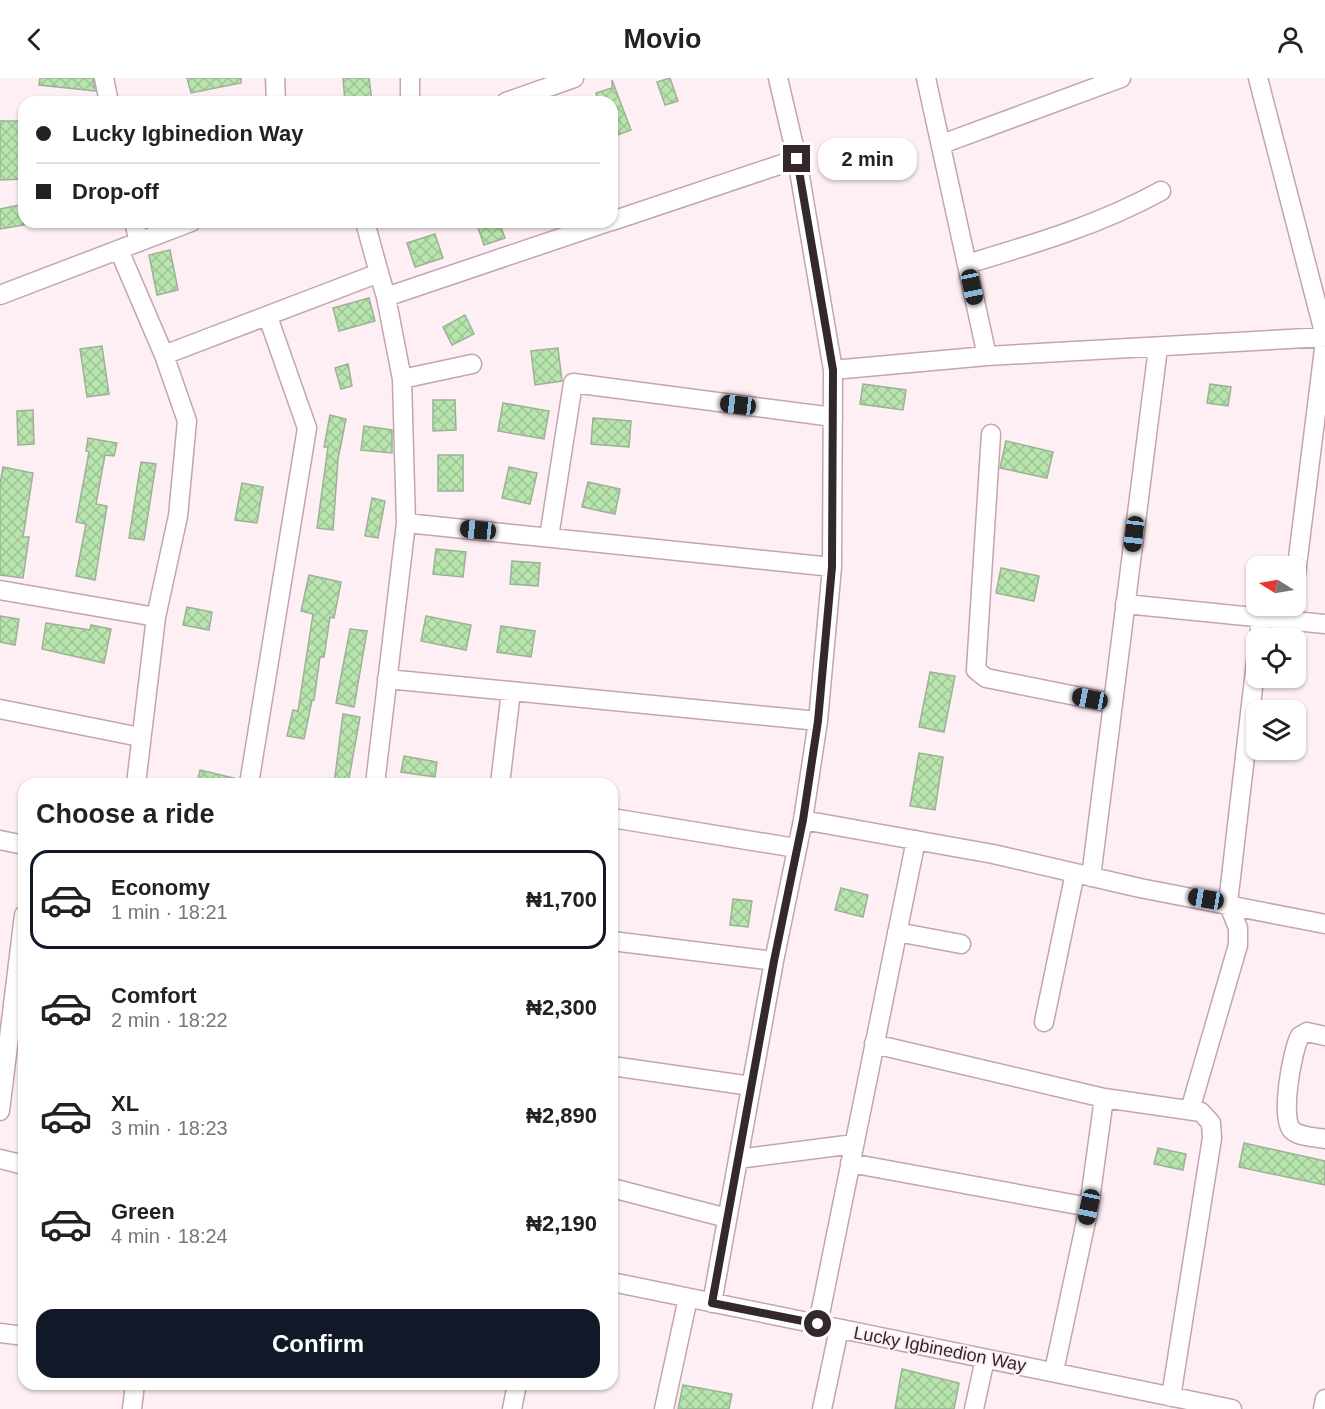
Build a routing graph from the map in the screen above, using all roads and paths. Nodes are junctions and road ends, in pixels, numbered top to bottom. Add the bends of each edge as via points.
1 (104, 78) edge
2 (275, 78) edge
3 (410, 78) edge
4 (574, 78) edge
5 (778, 78) edge
6 (926, 78) edge
7 (1121, 78) edge
8 (1258, 78) edge
9 (108, 96) edge
10 (276, 96) edge
11 (410, 96) edge
12 (523, 96) edge
13 (942, 144) junction
14 (797, 159) junction
15 (1161, 191) dead end
16 (618, 218) edge
17 (136, 228) edge
18 (175, 228) edge
19 (367, 228) edge
20 (589, 228) edge
21 (139, 242) junction
22 (119, 250) junction
23 (967, 264) junction
24 (379, 273) junction
25 (0, 295) edge
26 (386, 297) junction
27 (268, 317) junction
28 (1325, 338) edge
29 (1158, 348) junction
30 (164, 355) junction
31 (987, 356) junction
32 (472, 364) dead end
33 (833, 370) junction
34 (402, 379) junction
35 (833, 417) junction
36 (990, 434) dead end
37 (406, 523) junction
38 (549, 537) junction
39 (1298, 556) edge
40 (832, 567) junction
41 (0, 590) edge
42 (1125, 604) junction
43 (1273, 616) edge
44 (1300, 616) edge
45 (156, 617) junction
46 (1261, 618) junction
47 (1325, 624) edge
48 (1260, 628) edge
49 (387, 679) junction
50 (1253, 688) edge
51 (511, 691) junction
52 (1111, 703) junction
53 (0, 709) edge
54 (818, 721) junction
55 (140, 737) junction
56 (137, 778) edge
57 (250, 778) edge
58 (376, 778) edge
59 (501, 778) edge
60 (618, 819) edge
61 (803, 820) junction
62 (0, 840) edge
63 (916, 840) junction
64 (18, 844) edge
65 (796, 848) junction
66 (1083, 875) junction
67 (1227, 903) junction
68 (1325, 924) edge
69 (897, 932) junction
70 (618, 941) edge
71 (961, 944) dead end
72 (774, 961) junction
73 (18, 988) edge
74 (1044, 1022) dead end
75 (1325, 1036) edge
76 (874, 1044) junction
77 (618, 1067) edge
78 (751, 1086) junction
79 (1104, 1098) junction
80 (1190, 1110) junction
81 (0, 1111) edge
82 (1325, 1139) edge
83 (854, 1144) junction
84 (0, 1159) edge
85 (738, 1159) junction
86 (850, 1163) junction
87 (18, 1164) edge
88 (618, 1190) edge
89 (1089, 1207) junction
90 (728, 1218) junction
91 (618, 1283) edge
92 (688, 1298) junction
93 (712, 1303) junction
94 (818, 1324) junction
95 (839, 1329) junction
96 (0, 1333) edge
97 (18, 1335) edge
98 (986, 1359) junction
99 (1054, 1371) junction
100 (134, 1390) edge
101 (516, 1390) edge
102 (1325, 1399) edge
103 (1162, 1400) edge
104 (132, 1409) edge
105 (512, 1409) edge
106 (664, 1409) edge
107 (822, 1409) edge
108 (974, 1409) edge
109 (1232, 1409) edge
110 (1323, 1409) edge

1 - 9 street
2 - 10 street
3 - 11 street
4 - 12 street
5 - 14 street
6 - 13 street
7 - 13 street
8 - 28 street
13 - 23 street
14 - 16 street
14 - 33 street
15 - 23 street via 1092,224
17 - 21 street
18 - 21 street
19 - 24 street
20 - 26 street
21 - 22 street
22 - 25 street
22 - 30 street
23 - 31 street
24 - 26 street
24 - 27 street
26 - 34 street
27 - 30 street
27 - 57 street via 307,428
28 - 29 street
28 - 39 street
29 - 31 street
29 - 42 street
30 - 45 street via 187,421 178,516
31 - 33 street
32 - 34 street
33 - 35 street
34 - 37 street
35 - 38 street via 573,384
35 - 40 street
36 - 52 street via 976,670 986,678
37 - 38 street
37 - 49 street
38 - 40 street
40 - 54 street
41 - 45 street
42 - 46 street
42 - 52 street
43 - 46 street
44 - 47 street
45 - 55 street
46 - 48 street
49 - 51 street
49 - 58 street
50 - 67 street
51 - 54 street
51 - 59 street
52 - 66 street
53 - 55 street
54 - 61 street
55 - 56 street
60 - 65 street
61 - 63 street
61 - 65 street
62 - 64 street
63 - 66 street
63 - 69 street
65 - 72 street
66 - 67 street
66 - 74 street
67 - 68 street
67 - 80 street via 1238,927 1238,945
69 - 71 street
69 - 76 street
70 - 72 street
72 - 78 street
73 - 81 street
75 - 82 street via 1307,1032 1299,1036 1286,1104 1287,1124 1293,1131
76 - 79 street
76 - 83 street
77 - 78 street
78 - 85 street
79 - 80 street
79 - 89 street
80 - 103 street via 1201,1112 1211,1123 1212,1138
83 - 85 street
83 - 86 street
84 - 87 street
85 - 90 street
86 - 89 street
86 - 94 street
88 - 90 street
89 - 99 street
90 - 93 street
91 - 92 street, Lucky Igbinedion Way
92 - 93 street, Lucky Igbinedion Way
92 - 106 street
93 - 94 street, Lucky Igbinedion Way
94 - 95 street, Lucky Igbinedion Way
95 - 98 street, Lucky Igbinedion Way
95 - 107 street
96 - 97 street
98 - 99 street, Lucky Igbinedion Way
98 - 108 street
99 - 103 street, Lucky Igbinedion Way
100 - 104 street
101 - 105 street
102 - 110 street
103 - 109 street, Lucky Igbinedion Way

